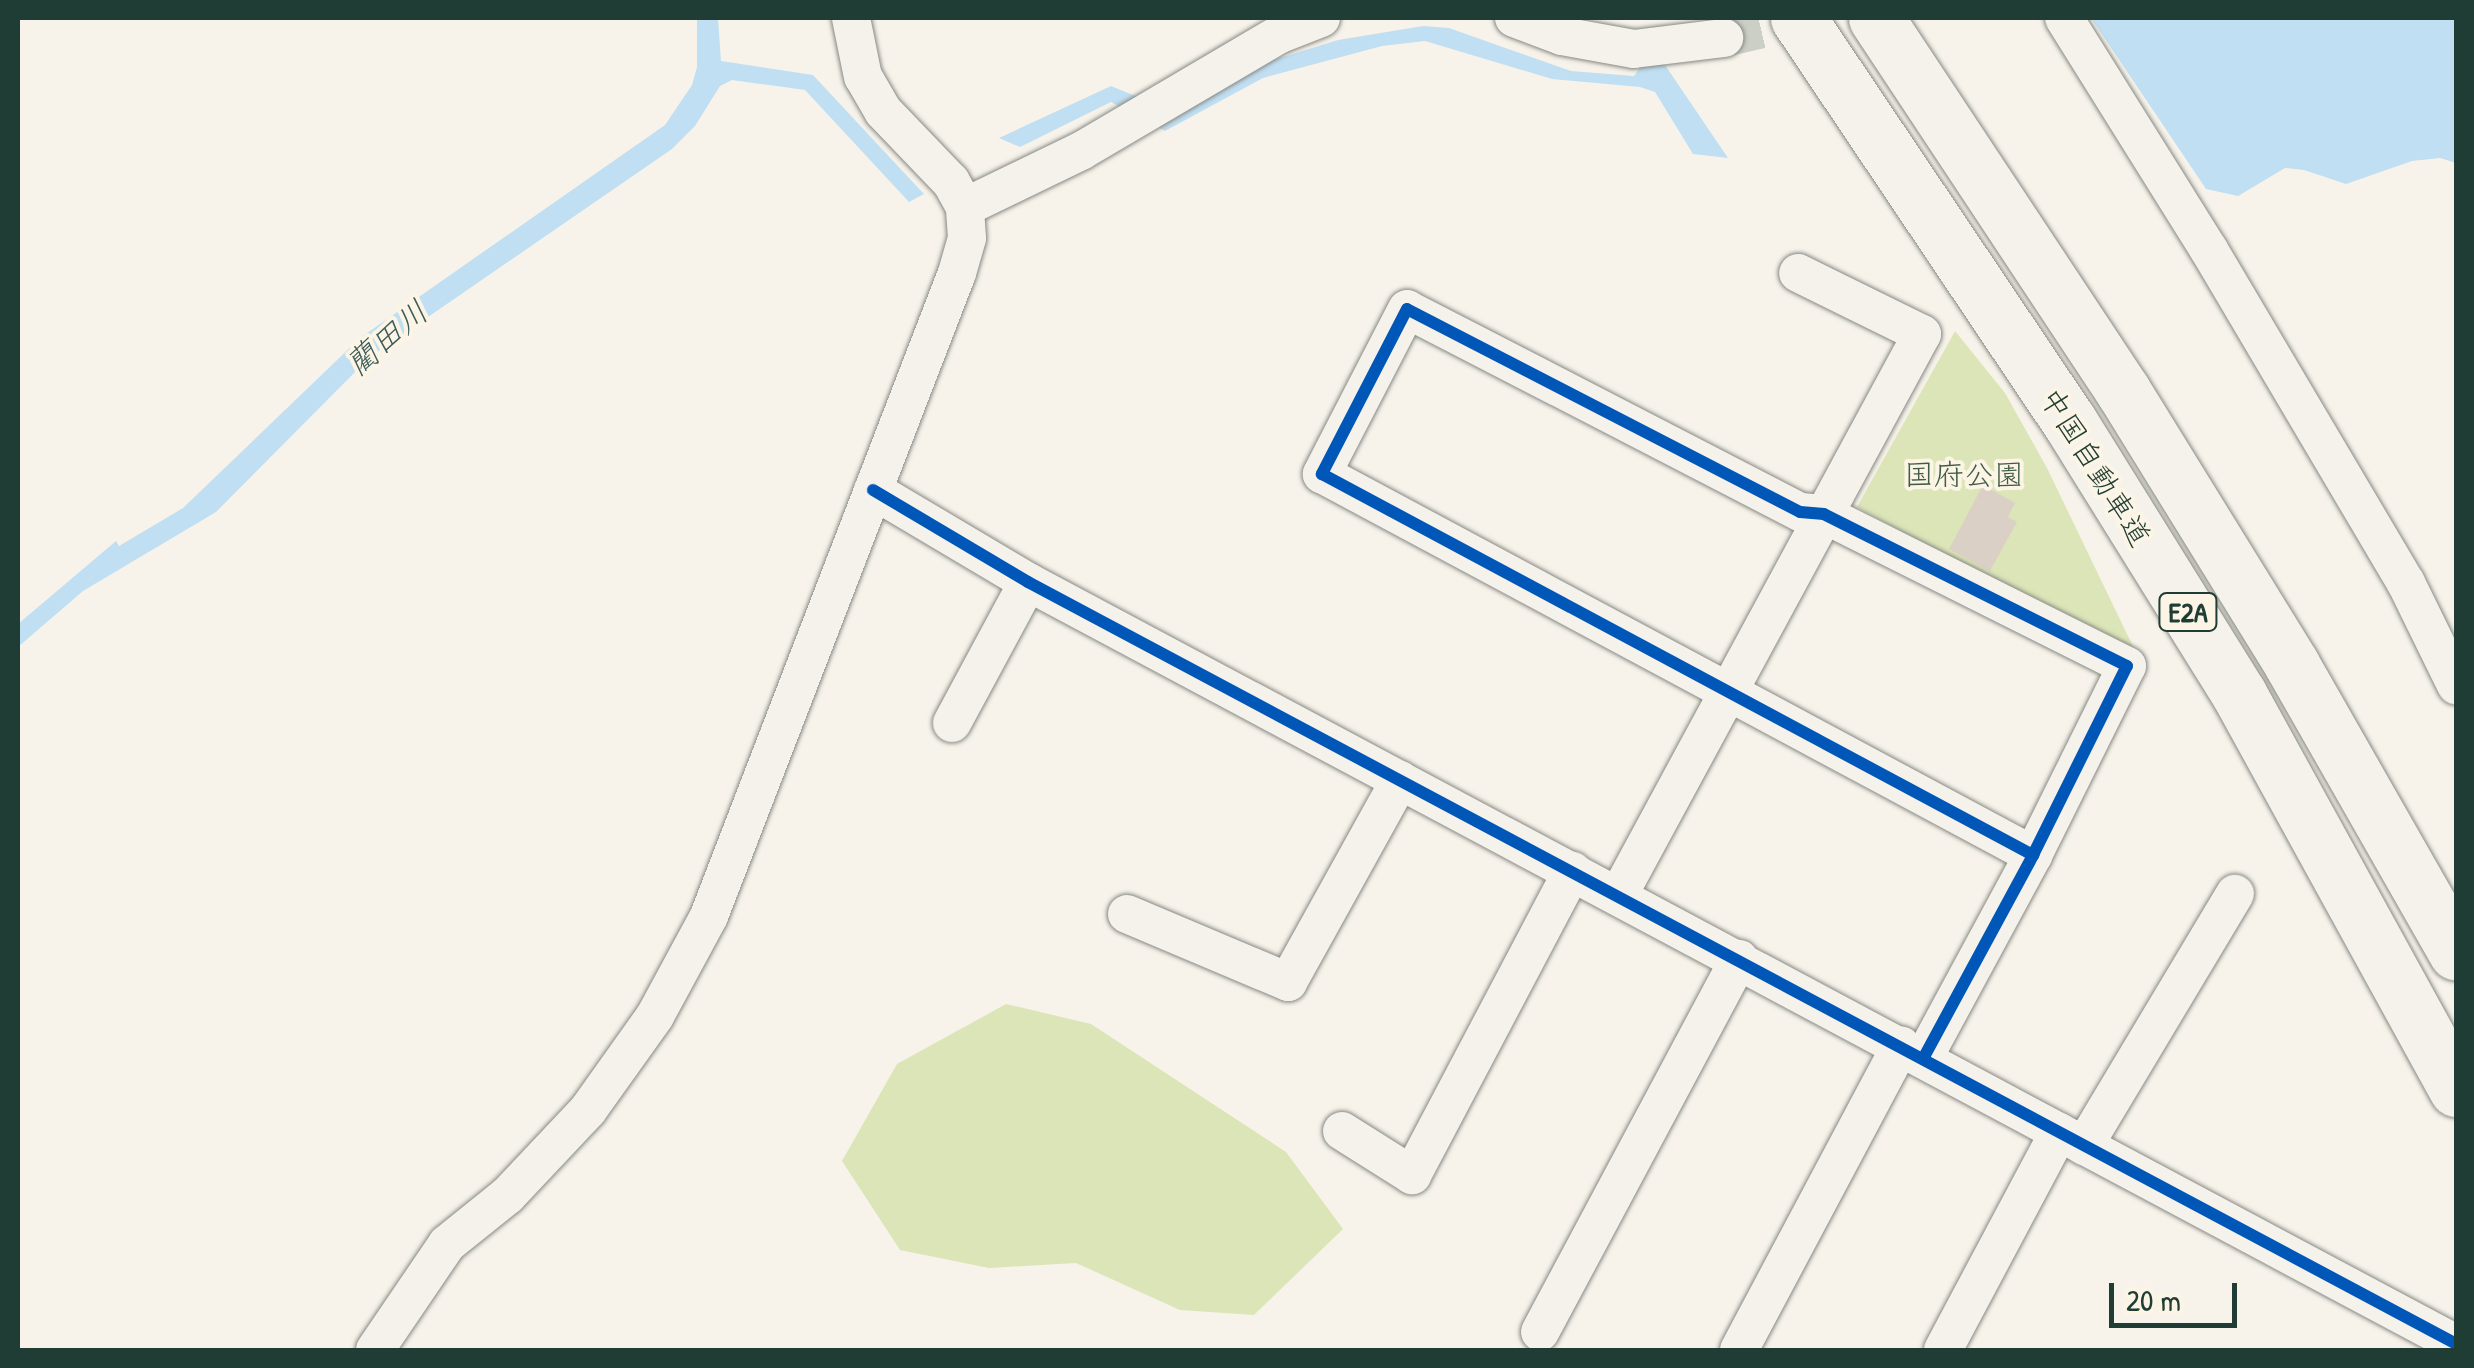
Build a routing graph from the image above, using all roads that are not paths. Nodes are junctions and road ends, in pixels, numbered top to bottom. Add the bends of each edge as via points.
1 (851, 18) edge
2 (1321, 18) edge
3 (1514, 18) edge
4 (1798, 18) edge
5 (1876, 18) edge
6 (2064, 18) edge
7 (1724, 38) tunnel mouth
8 (966, 207) junction
9 (1798, 273) dead end
10 (873, 490) junction
11 (1824, 514) junction
12 (1028, 582) junction
13 (2456, 685) edge
14 (1728, 691) junction
15 (952, 723) dead end
16 (1400, 780) junction
17 (2033, 854) junction
18 (1572, 871) junction
19 (2234, 894) dead end
20 (1618, 896) junction
21 (1127, 914) dead end
22 (2456, 953) edge
23 (1739, 959) junction
24 (1912, 1051) junction
25 (2456, 1089) edge
26 (1342, 1132) dead end
27 (2072, 1139) junction
28 (1540, 1332) dead end
29 (2456, 1344) edge
30 (375, 1350) edge
31 (1739, 1350) edge
32 (1943, 1350) edge

1 - 8 street via 862,77
2 - 8 street via 1280,34 1081,151
3 - 7 street via 1562,36 1634,49
4 - 25 highway, 中国自動車道 / E2A via 2069,421 2239,694
5 - 22 highway, 中国自動車道 / E2A via 2123,391 2292,665
6 - 13 street via 2396,566
8 - 10 street via 958,273
9 - 11 street via 1922,334
10 - 12 street
10 - 30 street via 709,916 655,1016 588,1110 508,1194 447,1244
11 - 14 street
11 - 14 street via 1800,512 1407,309 1322,474
11 - 17 street via 2127,666
12 - 15 street
12 - 16 street
14 - 17 street
14 - 20 street
16 - 18 street
16 - 21 street via 1288,982
17 - 24 street
18 - 20 street
18 - 26 street via 1412,1175
19 - 27 street
20 - 23 street
23 - 24 street
23 - 28 street
24 - 27 street
24 - 31 street
27 - 29 street
27 - 32 street

